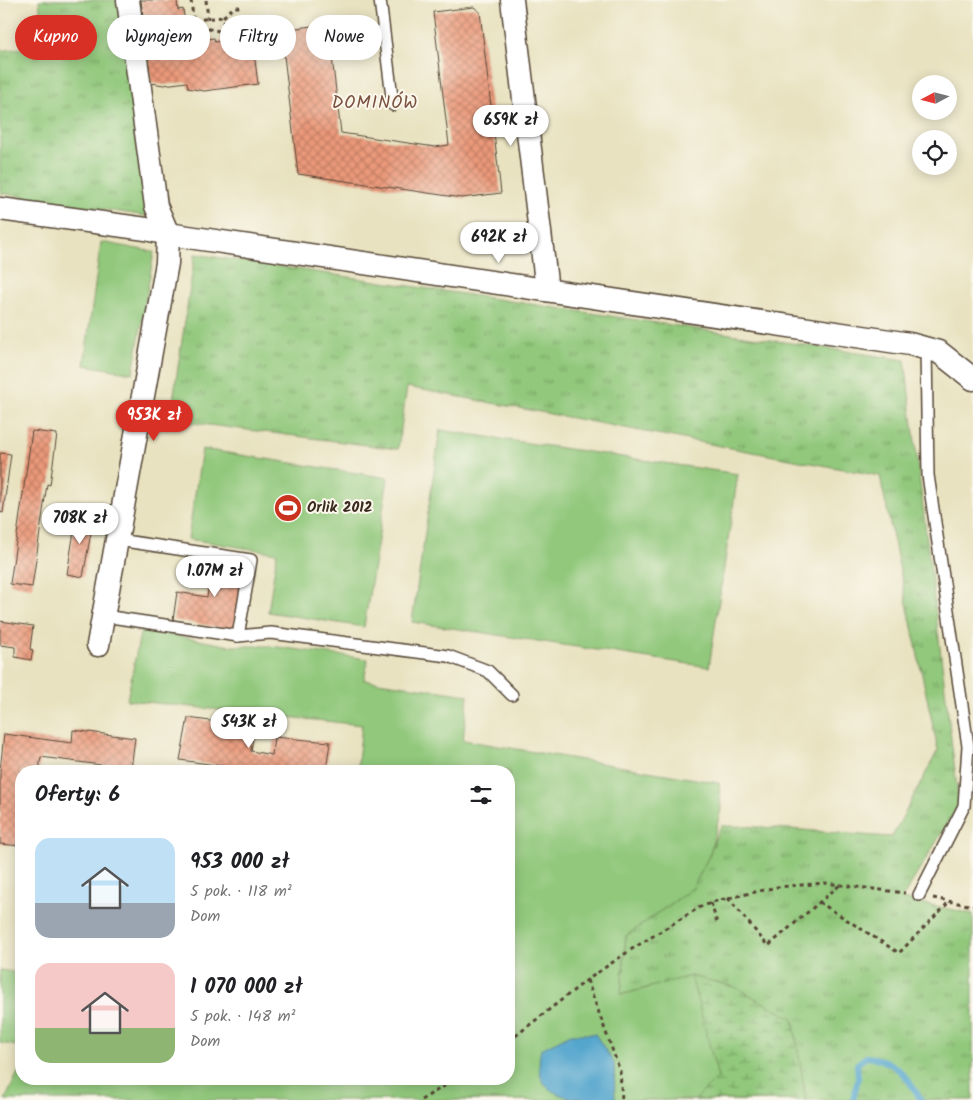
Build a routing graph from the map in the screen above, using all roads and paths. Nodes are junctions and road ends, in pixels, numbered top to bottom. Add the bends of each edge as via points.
1 (128, 0) edge
2 (191, 0) edge
3 (206, 0) edge
4 (380, 0) edge
5 (512, 0) edge
6 (240, 7) dead end
7 (193, 15) edge
8 (208, 15) edge
9 (225, 15) edge
10 (393, 105) dead end
11 (0, 209) edge
12 (168, 234) junction
13 (547, 290) junction
14 (926, 348) junction
15 (973, 379) edge
16 (118, 540) junction
17 (104, 616) junction
18 (238, 636) junction
19 (98, 645) dead end
20 (512, 695) dead end
21 (841, 884) junction
22 (919, 895) junction
23 (728, 898) junction
24 (819, 902) junction
25 (949, 902) junction
26 (711, 903) junction
27 (973, 906) edge
28 (716, 923) dead end
29 (587, 980) junction
30 (515, 1036) edge
31 (446, 1085) edge
32 (421, 1100) edge
33 (622, 1100) edge

1 - 12 street via 156,206
2 - 7 path
3 - 8 path
4 - 10 lane
5 - 13 street
6 - 9 path
11 - 12 street via 146,228
12 - 13 street
12 - 16 street via 167,263
13 - 14 street
14 - 15 street via 939,352
14 - 22 lane via 928,475 968,746 964,806
16 - 17 street
16 - 18 lane via 251,560
17 - 18 lane
17 - 19 street
18 - 20 lane via 271,633 448,656 488,671
21 - 22 path
21 - 23 path via 777,887
21 - 24 path
22 - 25 path
23 - 24 path via 768,946
23 - 26 path
24 - 25 path via 899,953
25 - 27 path
26 - 28 path
26 - 29 path via 632,949
29 - 30 path
29 - 33 path via 620,1071
31 - 32 path

